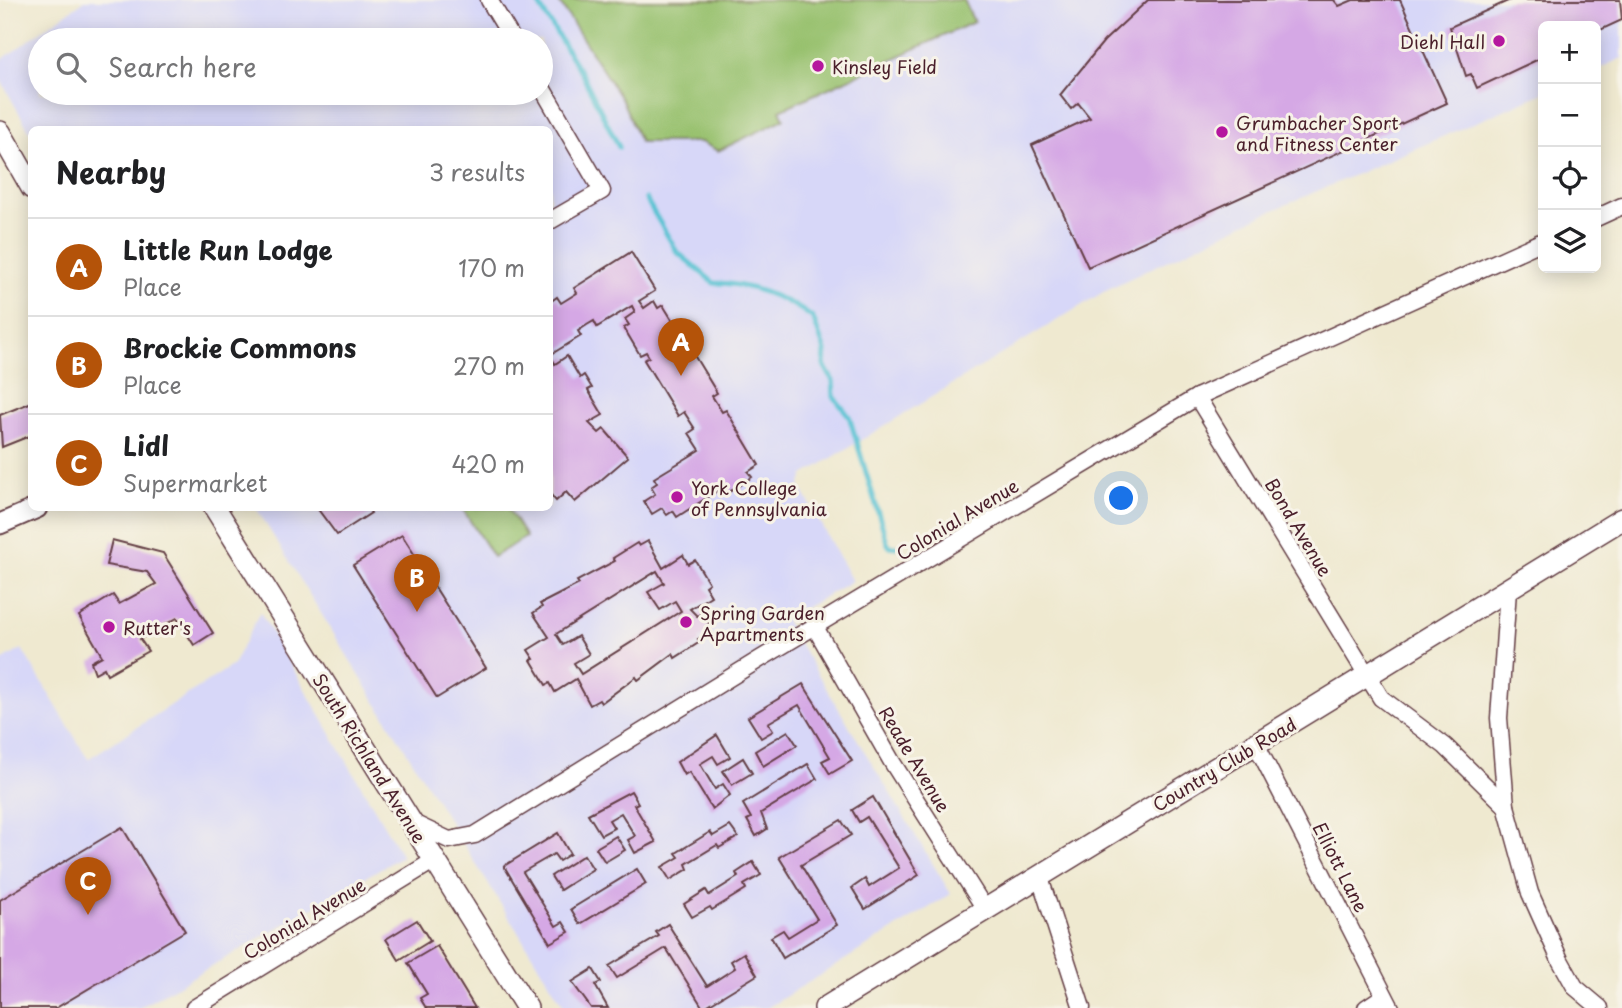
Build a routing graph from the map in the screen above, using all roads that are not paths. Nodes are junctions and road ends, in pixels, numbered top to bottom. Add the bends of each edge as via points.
1 (489, 0) edge
2 (506, 28) edge
3 (552, 105) edge
4 (0, 132) edge
5 (28, 181) edge
6 (1622, 206) edge
7 (1601, 216) edge
8 (553, 219) edge
9 (1538, 243) edge
10 (1197, 397) junction
11 (30, 511) edge
12 (217, 511) edge
13 (1622, 519) edge
14 (0, 524) edge
15 (1508, 590) junction
16 (815, 627) junction
17 (1367, 677) junction
18 (1256, 744) junction
19 (1506, 806) junction
20 (408, 821) junction
21 (433, 861) junction
22 (1039, 875) junction
23 (985, 909) junction
24 (1388, 1002) edge
25 (194, 1008) edge
26 (527, 1008) edge
27 (825, 1008) edge
28 (1082, 1008) edge
29 (1366, 1008) edge
30 (1600, 1008) edge

1 - 2 street
3 - 8 street via 602,191
4 - 5 main road
6 - 7 street
9 - 10 street, Colonial Avenue
10 - 16 street, Colonial Avenue
10 - 17 street, Bond Avenue
11 - 14 street
12 - 20 main road, South Richland Avenue
13 - 15 main road, Country Club Road
15 - 17 main road, Country Club Road
15 - 19 street via 1499,718
16 - 20 street, Colonial Avenue via 475,835 449,840
16 - 23 street, Reade Avenue via 892,762
17 - 18 main road, Country Club Road
17 - 19 street, Bond Avenue via 1381,698 1445,746
18 - 22 main road, Country Club Road
18 - 24 street, Elliott Lane
19 - 30 street via 1530,893 1560,960 1575,987
20 - 21 main road, South Richland Avenue
21 - 25 street, Colonial Avenue
21 - 26 main road, South Richland Avenue
22 - 23 main road, Country Club Road
22 - 28 street
23 - 27 main road, Country Club Road
24 - 29 street

